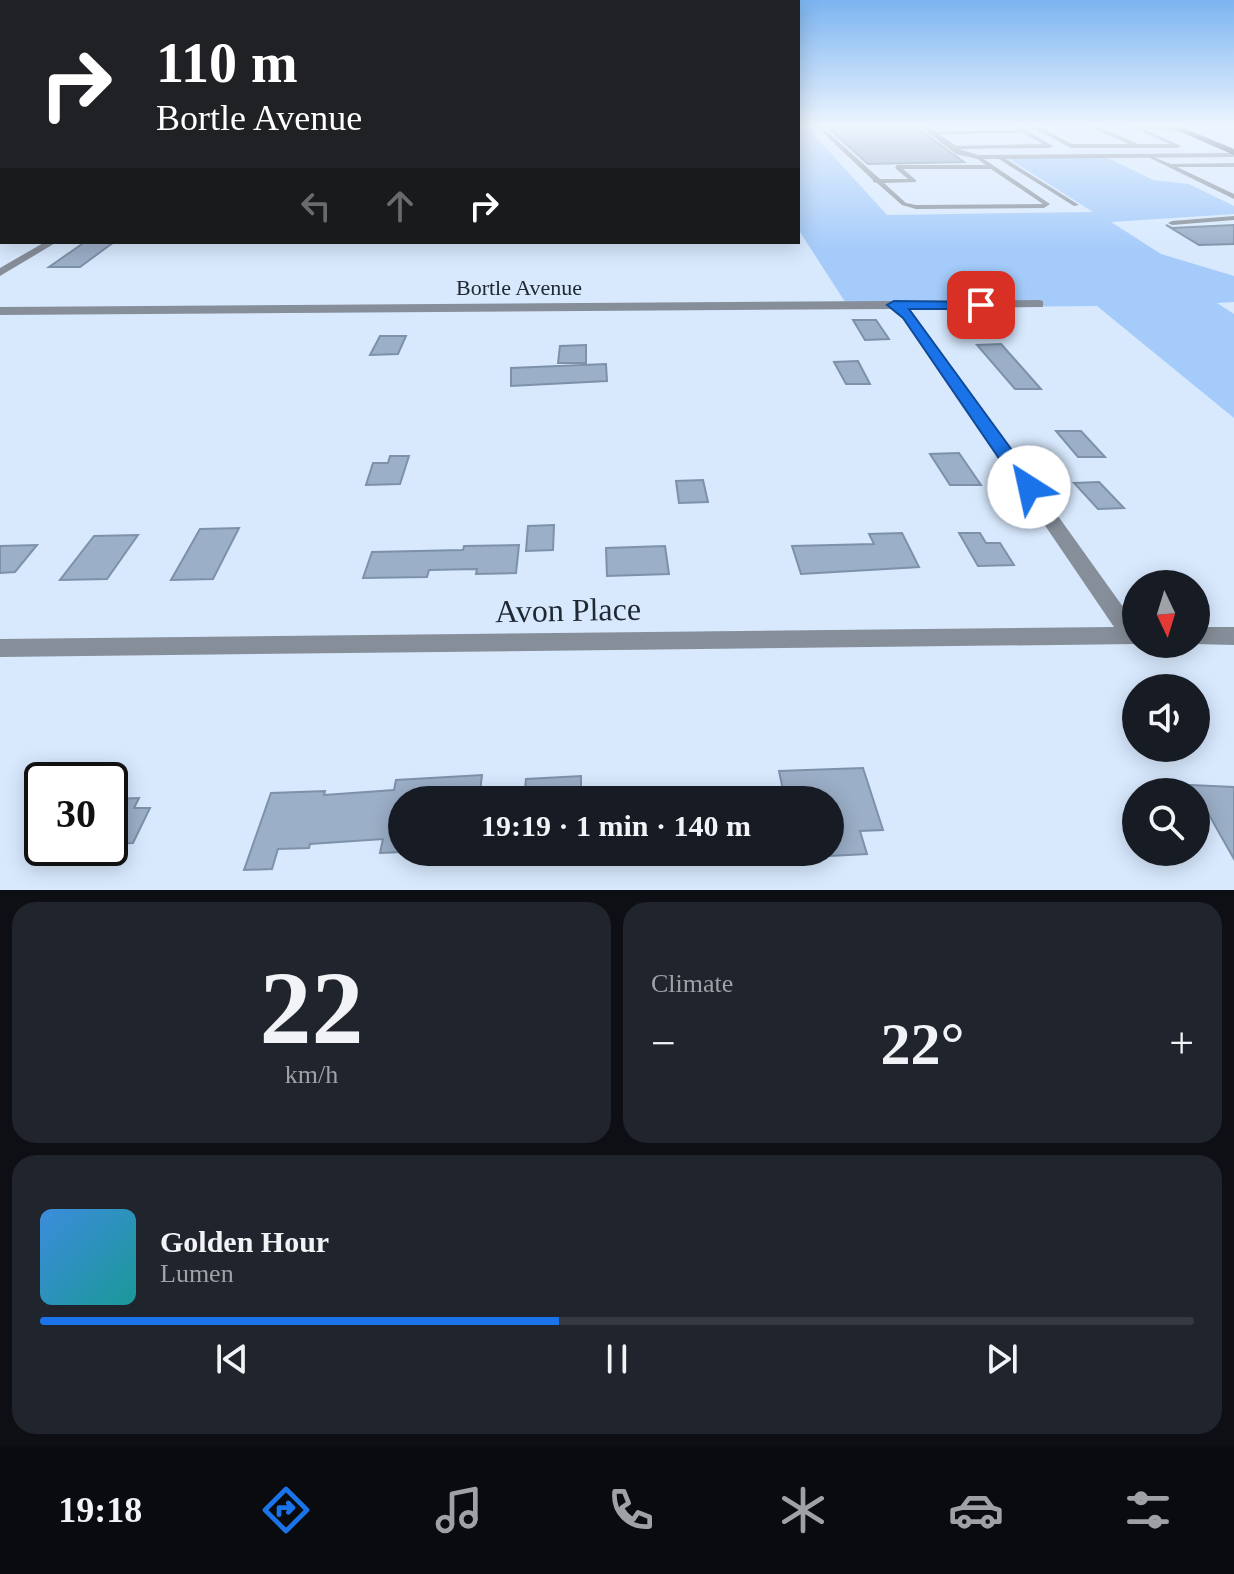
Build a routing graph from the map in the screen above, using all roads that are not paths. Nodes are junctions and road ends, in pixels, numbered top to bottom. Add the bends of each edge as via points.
1 (994, 167) edge
2 (861, 168) edge
3 (898, 168) edge
4 (1016, 168) edge
5 (1175, 168) edge
6 (875, 181) junction
7 (1219, 189) junction
8 (1234, 189) edge
9 (1234, 197) edge
10 (1076, 205) dead end
11 (1234, 218) edge
12 (1172, 223) dead end
13 (49, 244) edge
14 (0, 273) edge
15 (1039, 304) dead end
16 (894, 305) junction
17 (0, 311) edge
18 (1122, 619) edge
19 (1122, 636) edge
20 (1210, 636) edge
21 (1234, 636) edge
22 (0, 648) edge

1 - 6 lane via 1047,204 916,207
2 - 6 lane
3 - 6 lane via 914,181
4 - 10 lane
5 - 7 lane
7 - 8 lane
7 - 9 lane
11 - 12 lane
13 - 14 street
15 - 16 street, Bortle Avenue
16 - 17 street, Bortle Avenue
16 - 18 street via 908,315
19 - 22 street, Avon Place
20 - 21 street

